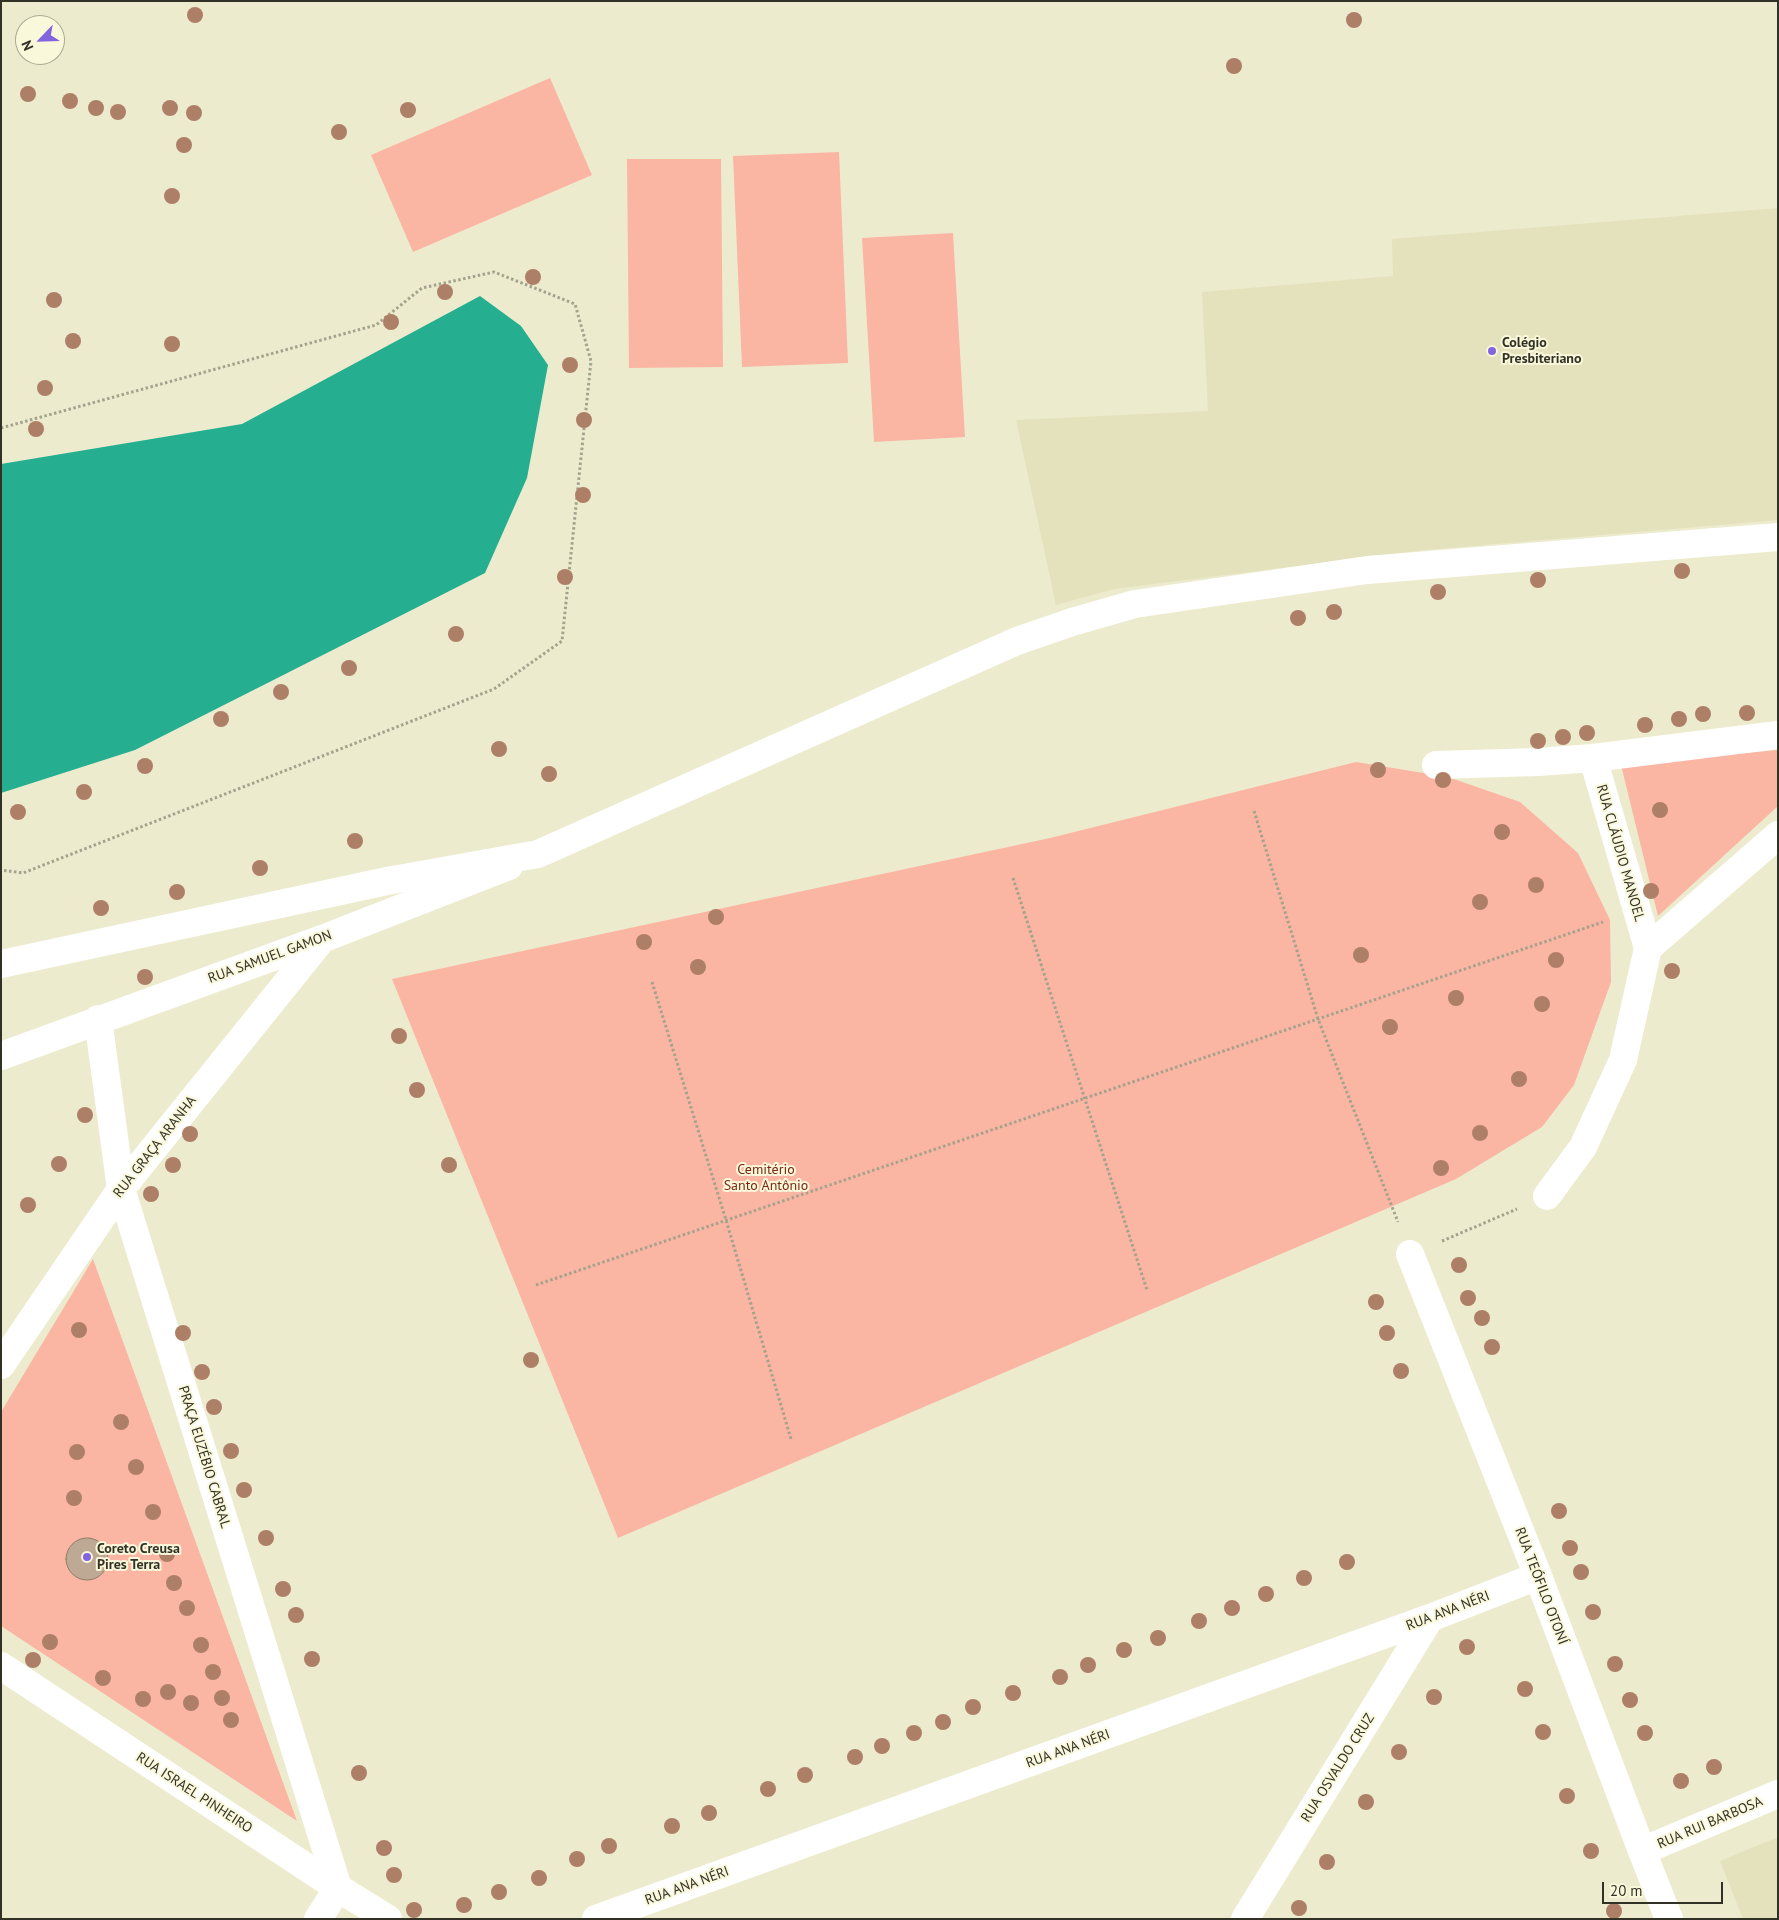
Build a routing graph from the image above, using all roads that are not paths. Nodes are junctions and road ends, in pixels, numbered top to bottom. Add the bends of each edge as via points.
1 (1778, 536) edge
2 (1778, 735) edge
3 (1593, 758) junction
4 (1436, 765) dead end
5 (1778, 835) edge
6 (538, 854) junction
7 (322, 938) junction
8 (1648, 948) junction
9 (1, 964) edge
10 (98, 1019) junction
11 (1, 1056) edge
12 (121, 1189) junction
13 (1547, 1196) road end
14 (1410, 1254) road end
15 (1, 1366) edge
16 (1538, 1576) junction
17 (1430, 1618) junction
18 (1, 1666) edge
19 (1778, 1794) edge
20 (1642, 1851) junction
21 (338, 1888) junction
22 (318, 1919) edge
23 (388, 1919) edge
24 (596, 1919) edge
25 (1245, 1919) edge
26 (1669, 1919) edge

1 - 6 street via 1367,570 1135,604 1017,641
2 - 3 street
3 - 4 street
3 - 8 street, RUA CLÁUDIO MANOEL
5 - 8 street
6 - 7 street, RUA SAMUEL GAMON
6 - 9 street via 387,882
7 - 10 street, RUA SAMUEL GAMON
7 - 12 street, RUA GRAÇA ARANHA
8 - 13 street, RUA CLÁUDIO MANOEL via 1623,1060 1583,1147
10 - 11 street, RUA SAMUEL GAMON
10 - 12 street, PRAÇA EUZÉBIO CABRAL
12 - 15 street, RUA GRAÇA ARANHA
12 - 21 street, PRAÇA EUZÉBIO CABRAL
14 - 16 street, RUA TEÓFILO OTONÍ
16 - 17 street, RUA ANA NÉRI
16 - 20 street, RUA TEÓFILO OTONÍ
17 - 24 street, RUA ANA NÉRI
17 - 25 street, RUA OSVALDO CRUZ
18 - 21 street, RUA ISRAEL PINHEIRO
19 - 20 street, RUA RUI BARBOSA
20 - 26 street, RUA TEÓFILO OTONÍ
21 - 22 street
21 - 23 street, RUA ISRAEL PINHEIRO

